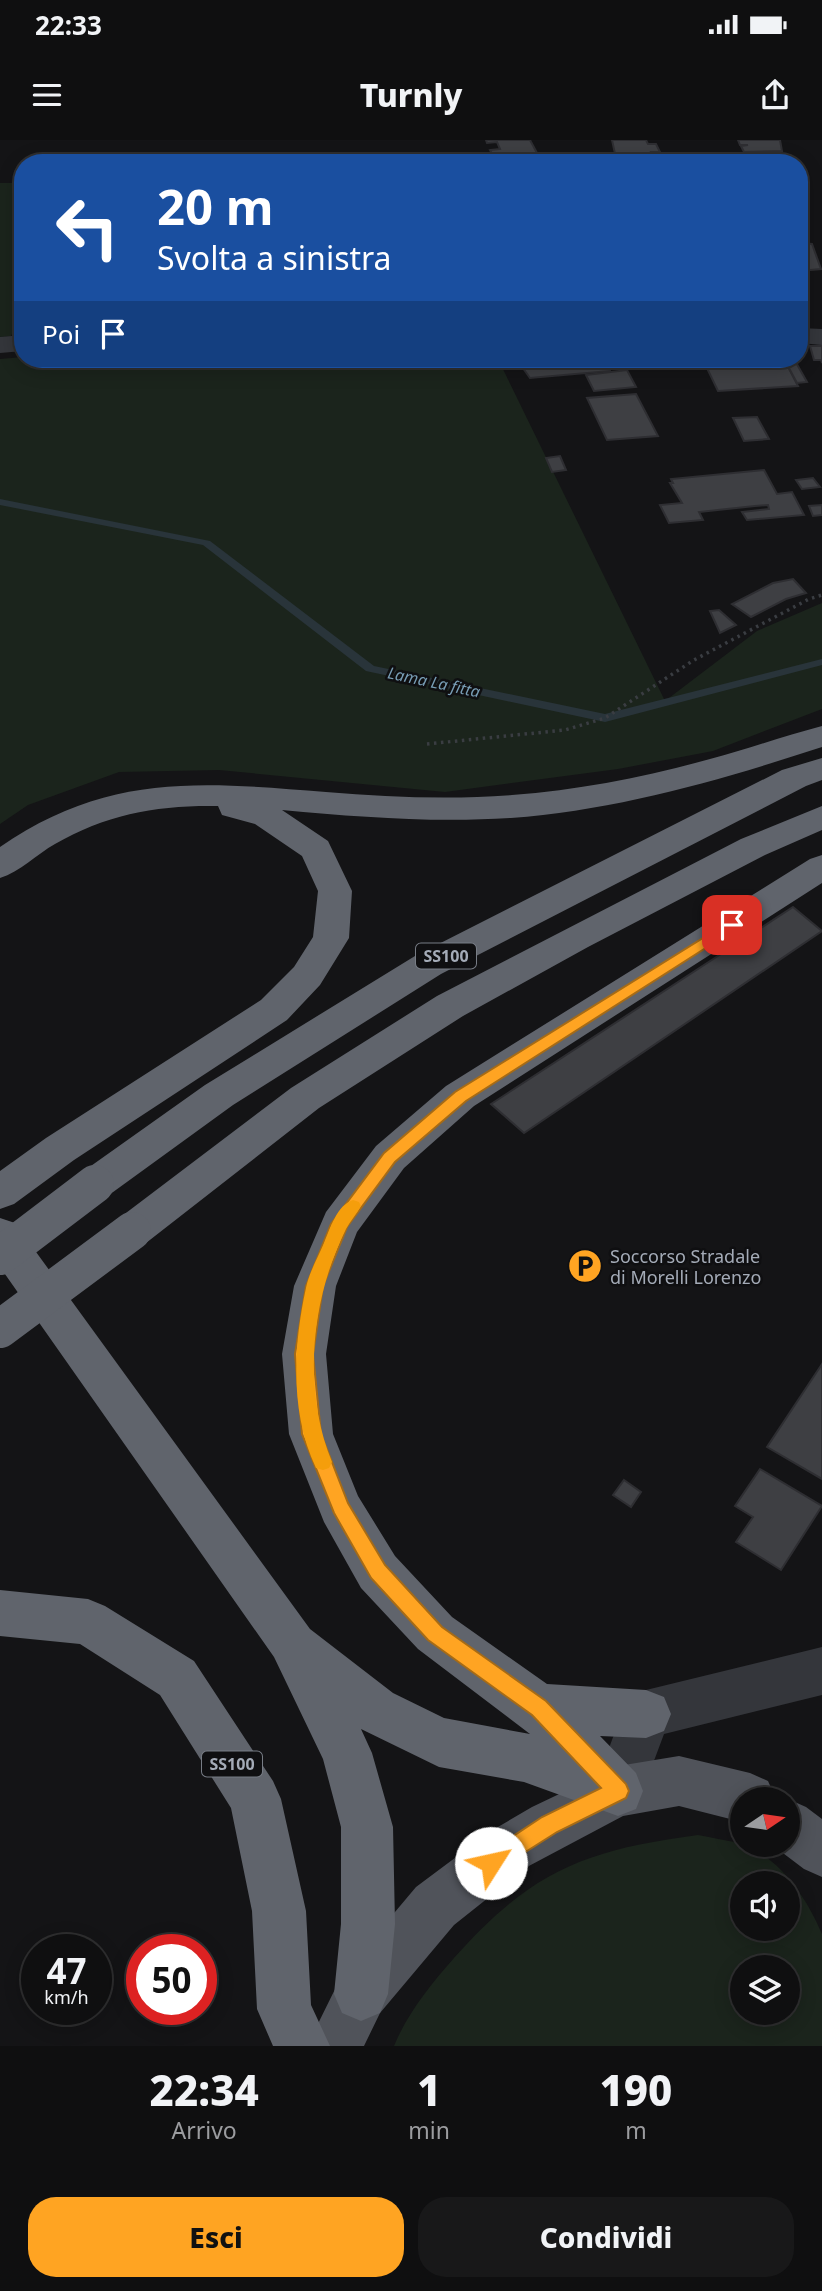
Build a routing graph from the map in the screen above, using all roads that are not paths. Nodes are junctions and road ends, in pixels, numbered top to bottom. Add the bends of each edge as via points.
1 (822, 736) edge
2 (822, 769) edge
3 (181, 793) junction
4 (822, 817) edge
5 (0, 866) edge
6 (822, 867) edge
7 (0, 1194) edge
8 (0, 1235) edge
9 (0, 1256) edge
10 (0, 1329) edge
11 (0, 1613) edge
12 (290, 1641) junction
13 (822, 1671) edge
14 (539, 1708) junction
15 (646, 1714) junction
16 (618, 1791) junction
17 (730, 1794) edge
18 (800, 1834) edge
19 (822, 1851) edge
20 (361, 1994) junction
21 (302, 2046) edge
22 (335, 2046) edge

1 - 3 highway via 626,792 526,805 369,806
2 - 9 highway, SS100, bridge via 794,778 428,965 219,1095
3 - 5 highway via 122,800 56,825
3 - 7 highway via 267,816 316,849 335,891 331,938 307,976 274,1010
4 - 10 highway, SS100, bridge via 753,847 450,1006 304,1098
6 - 14 highway via 460,1097 390,1157 340,1224 315,1286 304,1354 311,1434 340,1507 378,1572 435,1633
8 - 12 highway
11 - 21 highway, SS100 via 88,1622 177,1678 255,1800 279,1911 284,2009
12 - 16 highway via 376,1710 439,1742 523,1757
12 - 20 highway via 347,1753 367,1827 368,1924
13 - 15 street
14 - 15 highway
14 - 16 highway
15 - 16 street
16 - 17 main road via 678,1781
16 - 20 main road via 509,1849 435,1906
18 - 19 main road
20 - 22 main road

